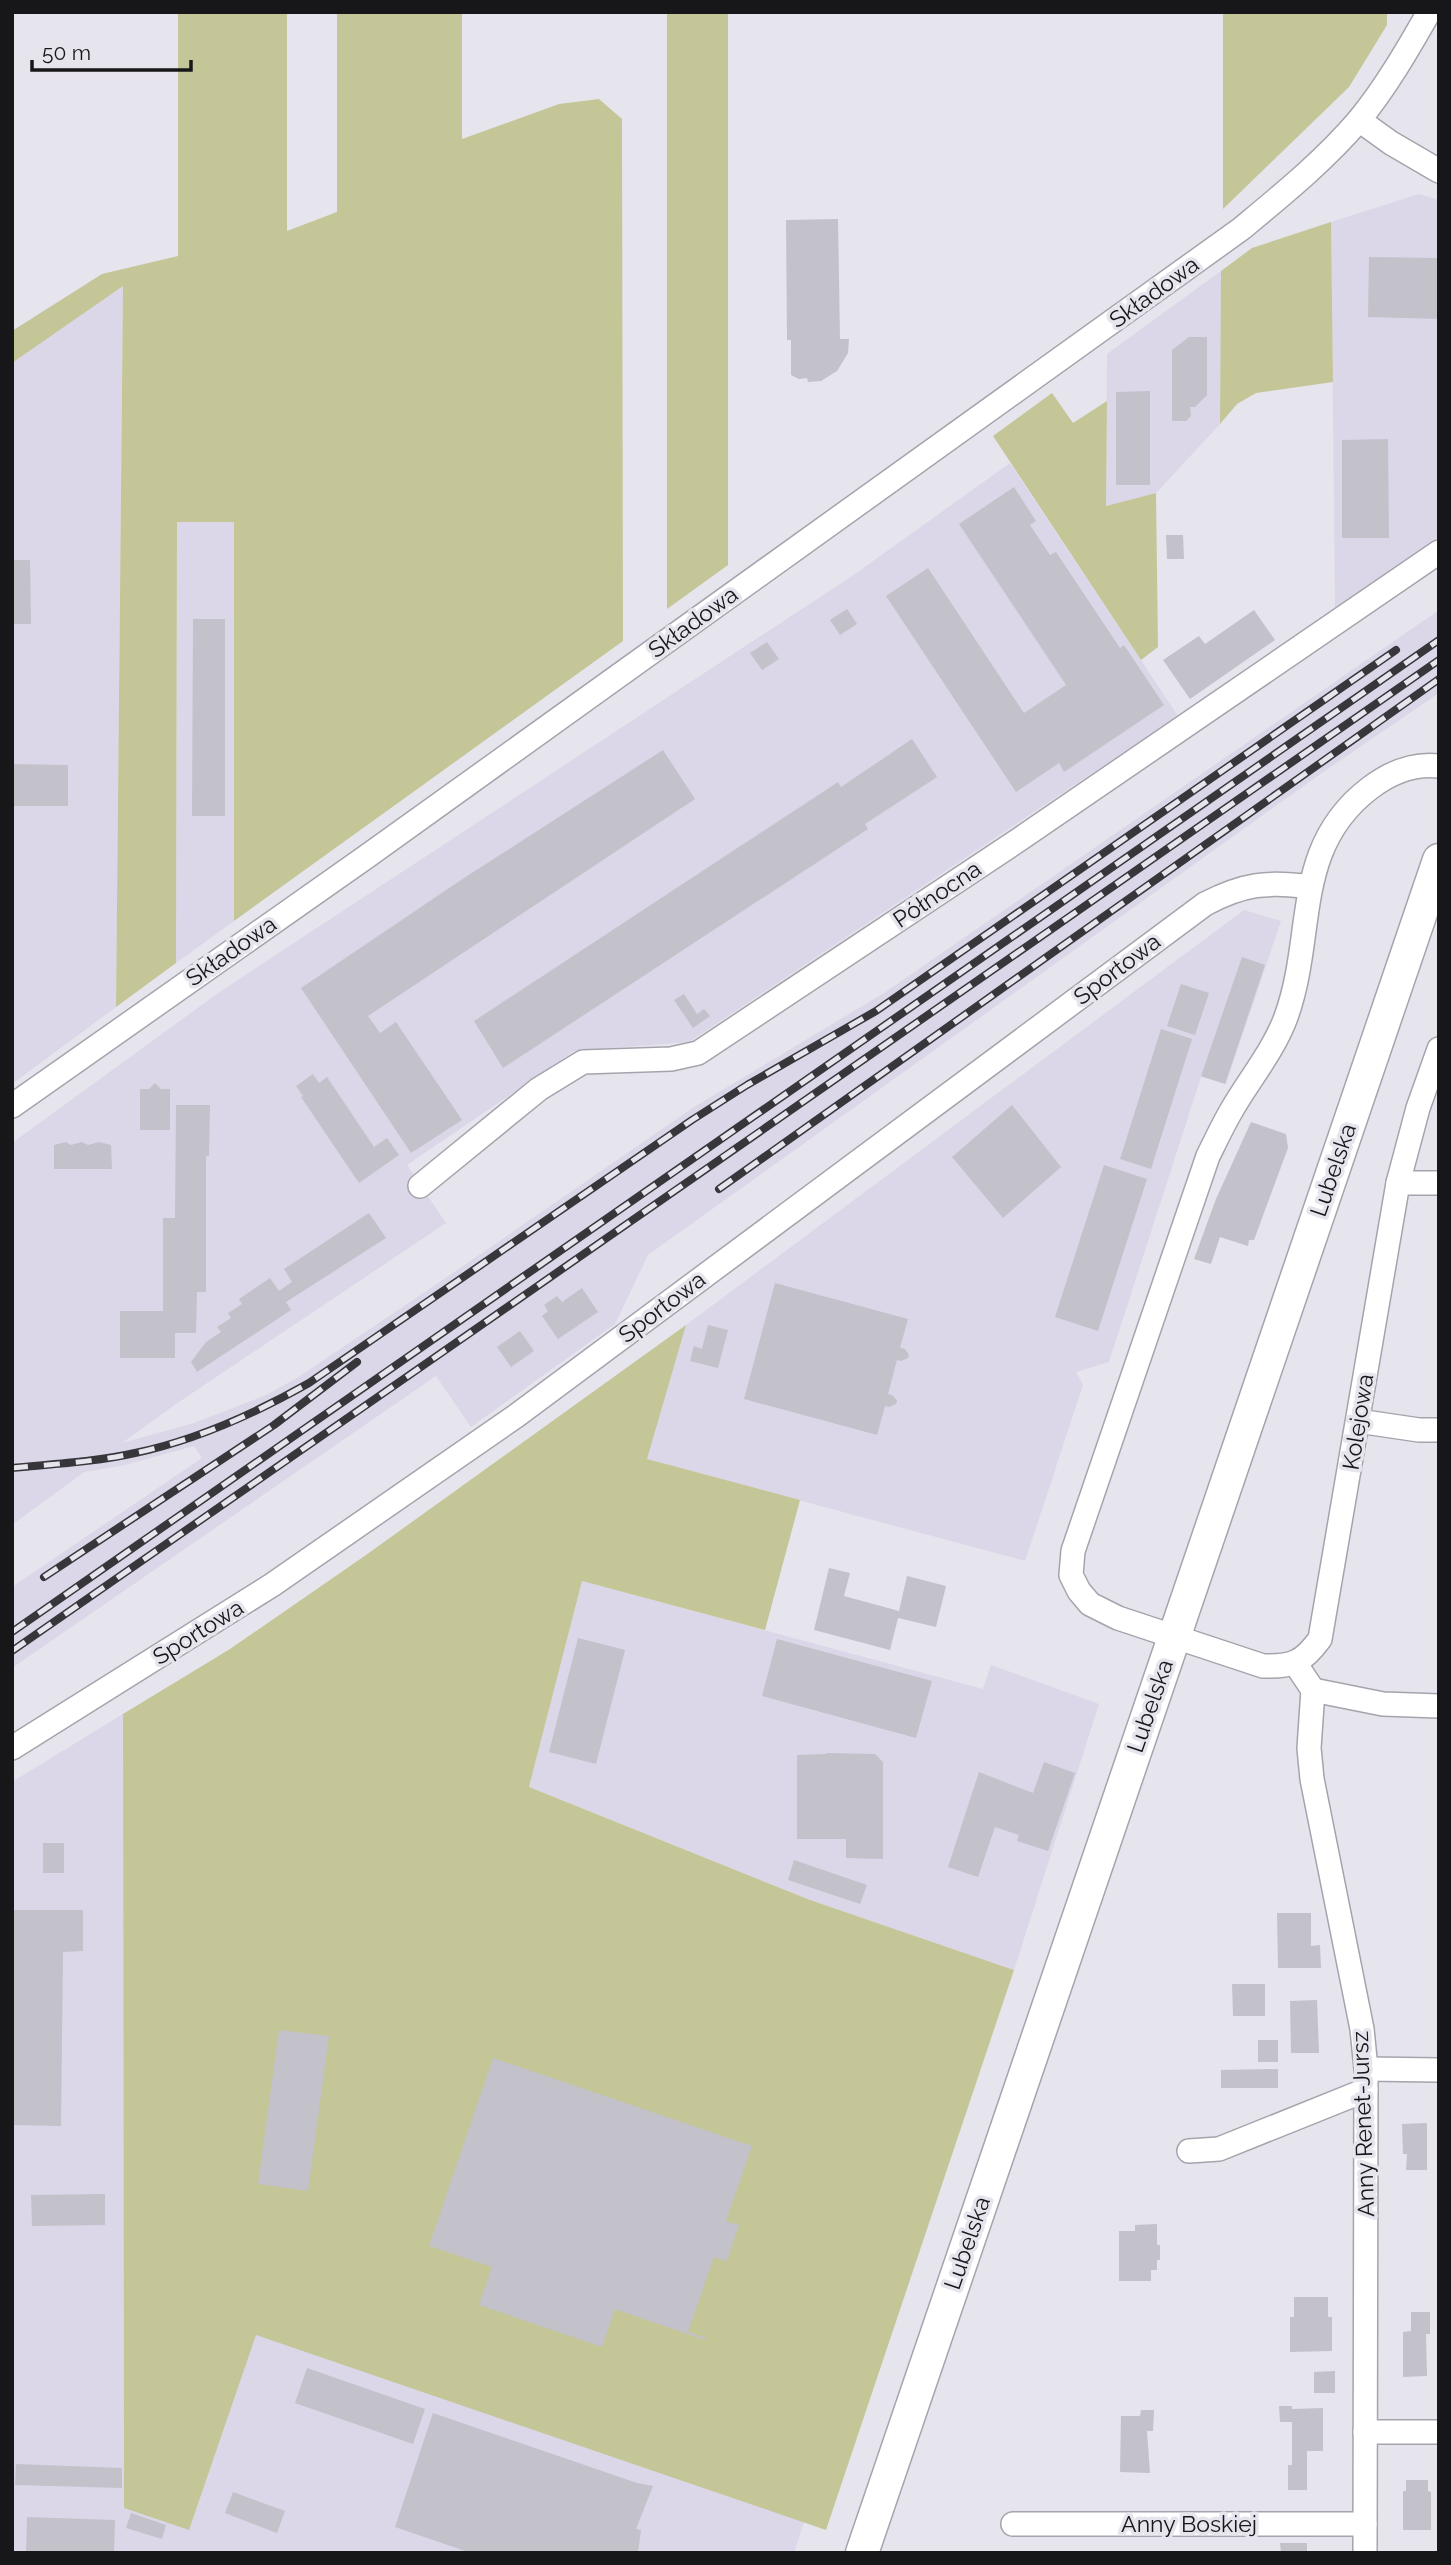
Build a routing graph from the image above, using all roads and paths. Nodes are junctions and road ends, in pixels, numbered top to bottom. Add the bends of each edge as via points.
1 (1429, 12) edge
2 (1359, 120) junction
3 (1439, 171) edge
4 (1439, 552) edge
5 (1439, 766) edge
6 (1439, 860) edge
7 (1310, 887) junction
8 (1439, 1049) edge
9 (12, 1107) edge
10 (1398, 1183) junction
11 (1439, 1183) edge
12 (420, 1186) dead end
13 (1358, 1421) junction
14 (1439, 1430) edge
15 (1173, 1637) junction
16 (1295, 1663) junction
17 (1313, 1690) junction
18 (1439, 1706) edge
19 (12, 1748) edge
20 (1439, 2070) edge
21 (1366, 2080) junction
22 (1189, 2151) dead end
23 (1365, 2432) junction
24 (1439, 2432) edge
25 (1365, 2524) junction
26 (1013, 2525) dead end
27 (862, 2553) edge
28 (1365, 2553) edge

1 - 2 street, Składowa
2 - 3 street
2 - 9 street, Składowa via 1302,178 1241,229
4 - 12 street, Północna via 698,1053 671,1059 583,1062 538,1089
5 - 7 street via 1398,770 1359,796 1330,831
6 - 15 main road, Lubelska
7 - 15 street via 1286,1017 1208,1156 1071,1560 1071,1575 1090,1604
7 - 19 street, Sportowa via 1251,885 1205,904 516,1416 272,1586
8 - 10 street, Kolejowa
10 - 11 street
10 - 13 street, Kolejowa
13 - 14 street
13 - 16 street, Kolejowa via 1321,1639 1309,1655
15 - 16 street via 1263,1666
15 - 27 main road, Lubelska
16 - 17 street
17 - 18 street via 1382,1704
17 - 21 street, Anny Renet-Jursz via 1312,1779 1362,2029
20 - 21 street
21 - 22 street via 1219,2149
21 - 23 street, Anny Renet-Jursz
23 - 24 street
23 - 25 street, Anny Renet-Jursz
25 - 26 street, Anny Boskiej
25 - 28 street, Anny Renet-Jursz

